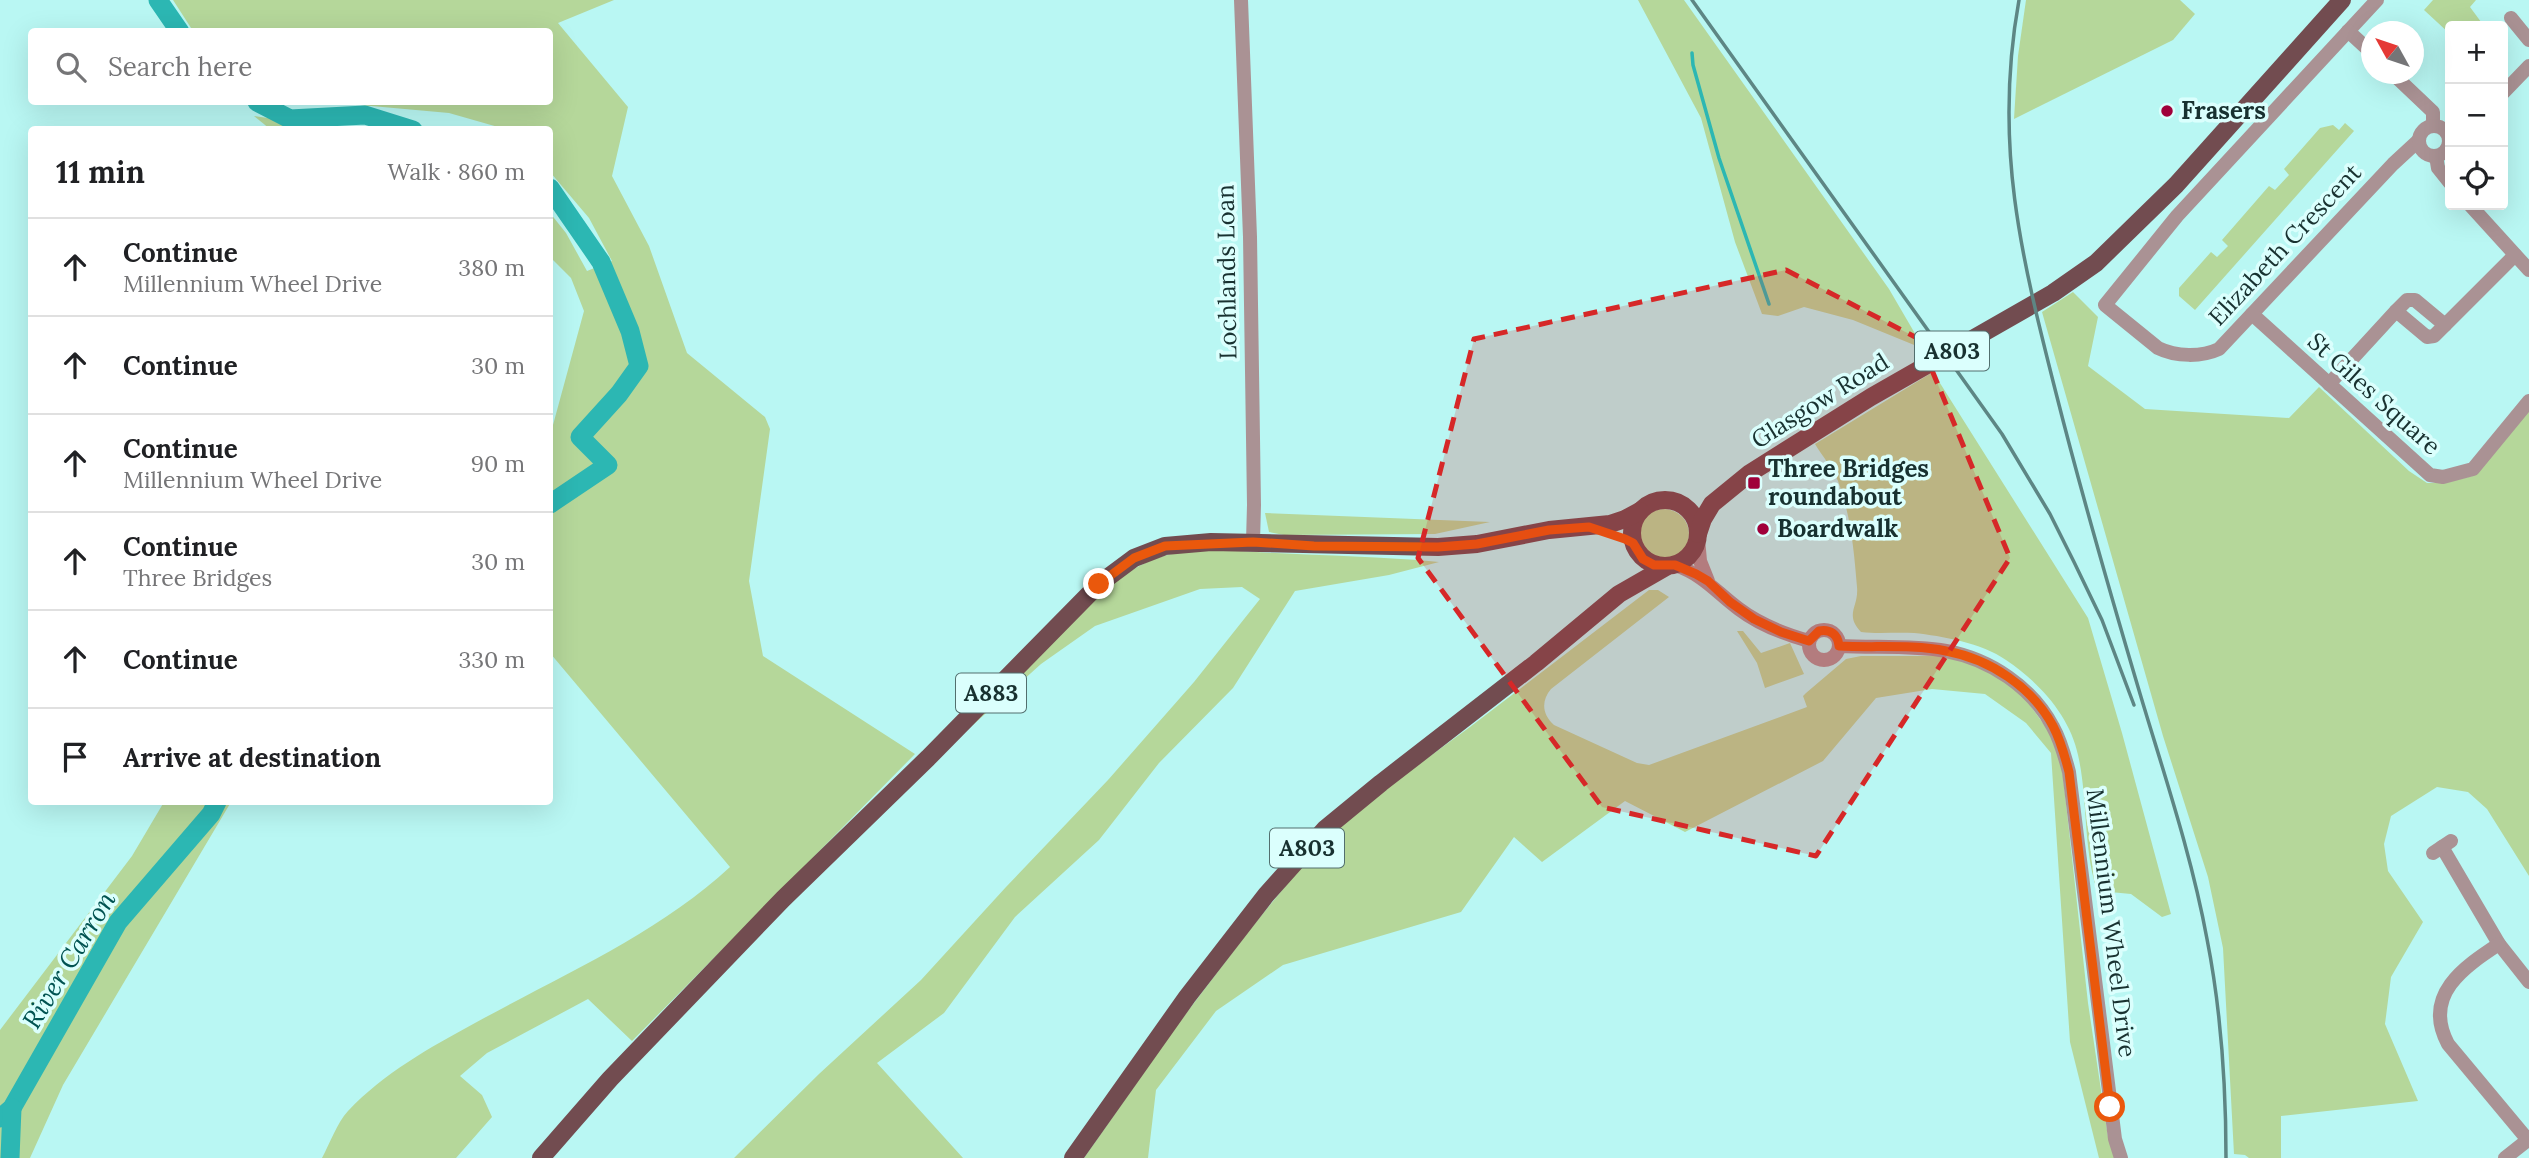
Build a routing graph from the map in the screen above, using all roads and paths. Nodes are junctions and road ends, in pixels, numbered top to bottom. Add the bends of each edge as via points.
1 (1241, 0) edge
2 (2342, 0) edge
3 (2377, 0) edge
4 (2511, 18) edge
5 (2348, 31) junction
6 (2529, 40) edge
7 (2361, 43) edge
8 (2529, 66) edge
9 (2404, 84) edge
10 (2508, 88) edge
11 (2235, 120) junction
12 (2433, 126) junction
13 (2445, 131) edge
14 (2252, 136) junction
15 (2419, 140) junction
16 (2448, 147) edge
17 (2436, 156) junction
18 (2445, 177) edge
19 (2474, 210) edge
20 (2515, 255) junction
21 (2529, 270) edge
22 (2396, 311) junction
23 (2252, 314) junction
24 (2445, 325) junction
25 (2329, 384) junction
26 (2529, 401) edge
27 (1724, 493) junction
28 (1681, 504) junction
29 (1640, 511) junction
30 (1580, 527) junction
31 (1698, 537) junction
32 (1253, 542) junction
33 (1634, 547) junction
34 (1670, 566) junction
35 (1708, 581) junction
36 (1609, 602) junction
37 (1809, 641) junction
38 (1839, 646) junction
39 (2442, 847) dead end
40 (2499, 944) junction
41 (2529, 982) edge
42 (2528, 1140) edge
43 (541, 1158) edge
44 (1073, 1158) edge
45 (2122, 1158) edge
46 (2505, 1158) edge

1 - 32 street, Lochlands Loan
2 - 11 main road, Glasgow Road / A803
3 - 5 street
4 - 6 street
5 - 7 street
5 - 14 street
8 - 10 street
9 - 12 street via 2433,112
11 - 14 street
11 - 27 main road, Glasgow Road / A803 via 2146,217 2075,279 1871,397
12 - 13 street
12 - 15 street via 2425,129
14 - 23 street, Elizabeth Crescent via 2177,216 2105,305 2168,353 2207,354 2219,349
15 - 17 street via 2422,150
15 - 23 street, Elizabeth Crescent
16 - 17 street
17 - 18 street
19 - 20 street
20 - 21 street
20 - 24 street
22 - 24 street via 2407,300 2415,300
22 - 24 street via 2427,337
22 - 25 street
23 - 25 street, St Giles Square
25 - 26 street, St Giles Square via 2414,463 2430,475 2443,477 2473,469
27 - 28 main road, A803 via 1703,502
27 - 31 main road, A803 via 1707,511
28 - 29 main road via 1663,500
28 - 31 main road via 1694,517
29 - 30 main road via 1617,522
29 - 33 main road via 1631,529
30 - 32 main road, A883 via 1438,547
30 - 33 main road via 1607,531
31 - 34 main road via 1690,555
31 - 35 street
32 - 43 main road, A883 via 1165,546 1134,558 1099,584 696,988
33 - 34 main road via 1648,562
33 - 36 main road, A803 via 1624,582
34 - 35 street
34 - 36 main road, A803
35 - 37 street via 1754,619
36 - 44 main road, A803 via 1311,843 1187,997
37 - 38 street via 1819,631 1829,630
37 - 38 street via 1812,654 1820,659 1832,657
38 - 45 street, Millennium Wheel Drive via 1944,650 1966,656 2028,693 2053,726 2069,772 2115,1139
39 - 40 street
40 - 41 street
40 - 42 street via 2454,978 2443,1003 2441,1028 2448,1044
42 - 46 street

